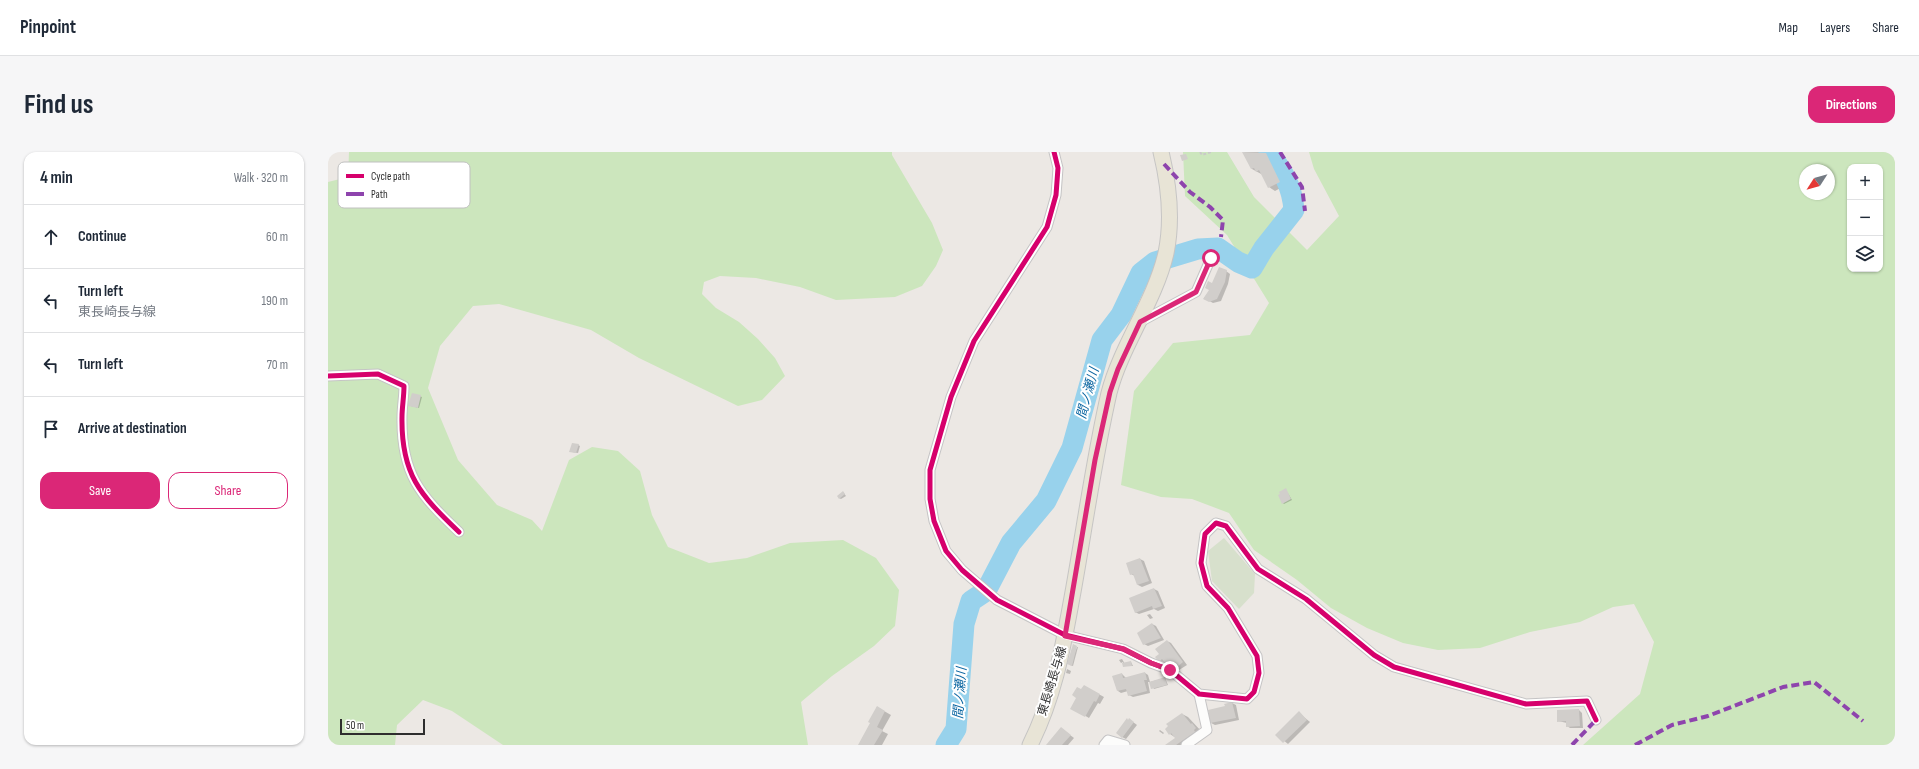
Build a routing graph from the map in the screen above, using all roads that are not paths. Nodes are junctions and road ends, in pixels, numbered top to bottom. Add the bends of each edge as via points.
1 (1054, 152) edge
2 (1160, 152) edge
3 (1211, 258) dead end
4 (1140, 322) junction
5 (328, 376) edge
6 (459, 532) dead end
7 (1065, 636) junction
8 (1199, 694) junction
9 (1596, 720) dead end
10 (1030, 745) edge
11 (1104, 745) edge
12 (1125, 745) edge
13 (1186, 745) edge

1 - 7 street via 1058,168 1056,195 1047,227 974,341 951,397 930,470 930,499 934,520 946,551 962,570 997,600
2 - 4 main road, 東長崎長与線 via 1166,172 1169,228 1165,254
3 - 4 street via 1196,292
4 - 7 main road, 東長崎長与線 via 1110,392 1095,460
5 - 6 street via 378,374 404,386 403,441 411,475 431,506
7 - 8 street via 1124,649 1170,670
7 - 10 main road, 東長崎長与線 via 1056,677
8 - 9 street via 1247,699 1254,692 1258,673 1257,656 1228,608 1207,586 1201,563 1205,534 1216,523 1226,526 1258,569 1306,599 1374,656 1394,667 1526,704 1587,701
8 - 13 street via 1207,730
11 - 12 street via 1108,740

